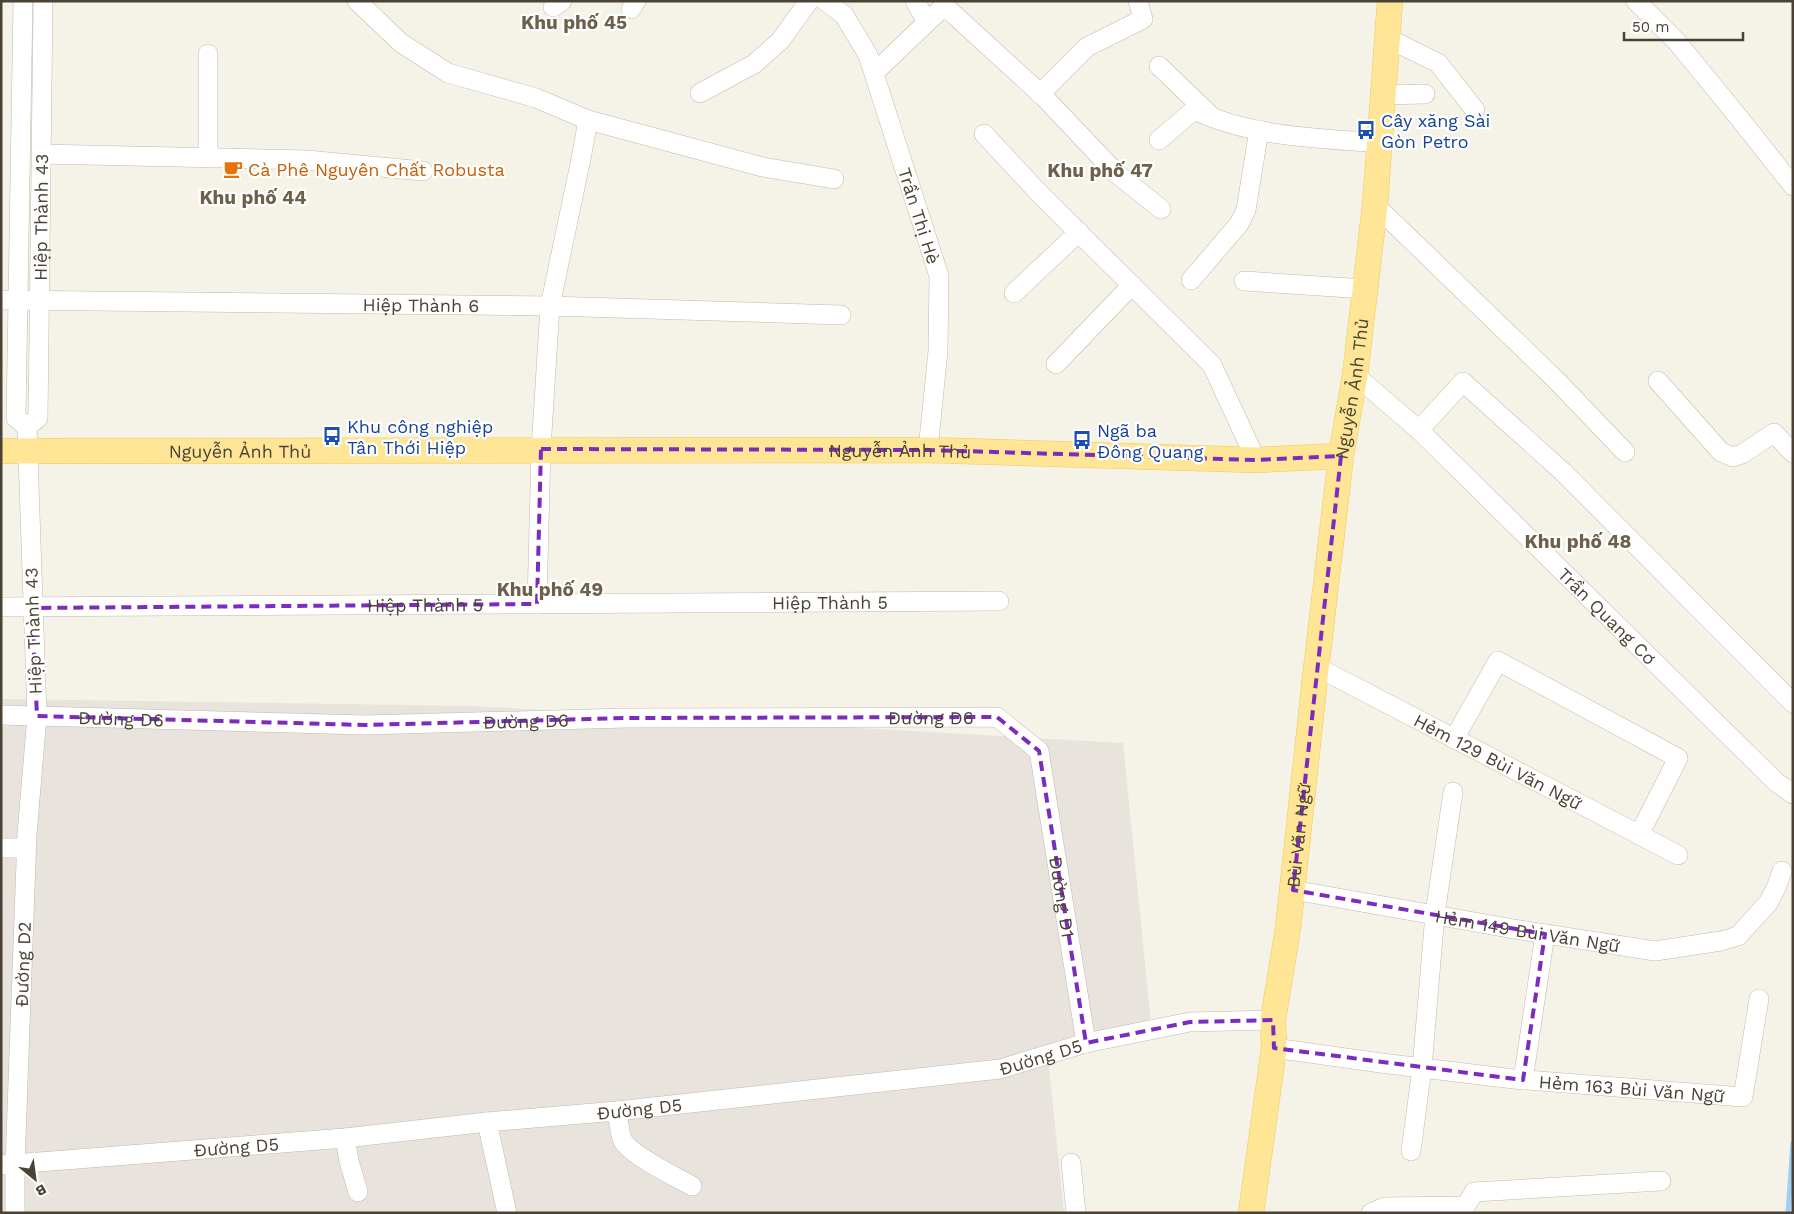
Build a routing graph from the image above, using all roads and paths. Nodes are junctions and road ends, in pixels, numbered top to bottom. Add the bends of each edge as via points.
1 (23, 1) edge
2 (43, 1) edge
3 (357, 1) edge
4 (809, 1) edge
5 (824, 1) edge
6 (915, 1) edge
7 (1138, 1) edge
8 (1390, 1) edge
9 (1636, 1) edge
10 (927, 22) junction
11 (1387, 38) junction
12 (208, 54) dead end
13 (1159, 66) dead end
14 (874, 73) junction
15 (700, 92) dead end
16 (1040, 94) junction
17 (1425, 94) dead end
18 (1382, 95) junction
19 (1475, 110) dead end
20 (588, 120) junction
21 (1216, 121) junction
22 (1259, 130) junction
23 (984, 134) dead end
24 (1159, 140) dead end
25 (1379, 143) junction
26 (41, 154) junction
27 (208, 158) junction
28 (423, 171) dead end
29 (834, 179) dead end
30 (1793, 186) edge
31 (1375, 205) junction
32 (1161, 209) dead end
33 (1079, 232) junction
34 (1191, 280) dead end
35 (1244, 281) dead end
36 (1132, 285) junction
37 (1365, 289) junction
38 (1014, 293) dead end
39 (10, 300) edge
40 (40, 300) junction
41 (550, 306) junction
42 (841, 314) dead end
43 (1056, 364) dead end
44 (1354, 375) junction
45 (1658, 381) dead end
46 (1419, 430) junction
47 (27, 439) junction
48 (541, 449) junction
49 (928, 450) junction
50 (1, 451) edge
51 (1625, 452) dead end
52 (1793, 453) edge
53 (1341, 456) junction
54 (1256, 460) junction
55 (999, 601) dead end
56 (537, 604) junction
57 (1, 607) edge
58 (32, 608) junction
59 (1317, 667) junction
60 (1793, 703) edge
61 (1, 715) edge
62 (36, 716) junction
63 (1454, 739) junction
64 (1039, 751) joint
65 (1453, 792) dead end
66 (1793, 794) edge
67 (1639, 835) junction
68 (1, 848) edge
69 (26, 848) junction
70 (1678, 855) dead end
71 (1782, 871) dead end
72 (1293, 890) junction
73 (1435, 914) junction
74 (1545, 934) junction
75 (1760, 999) dead end
76 (1273, 1020) junction
77 (1086, 1043) junction
78 (1274, 1048) junction
79 (1422, 1068) junction
80 (1523, 1080) junction
81 (617, 1111) junction
82 (487, 1122) junction
83 (345, 1138) junction
84 (1411, 1151) dead end
85 (1071, 1163) dead end
86 (8, 1165) edge
87 (1661, 1181) dead end
88 (692, 1186) dead end
89 (358, 1192) dead end
90 (15, 1213) edge
91 (507, 1213) edge
92 (1076, 1213) edge
93 (1251, 1213) edge
94 (1371, 1213) edge

1 - 39 street, Hiệp Thành 43
2 - 26 street, Hiệp Thành 43
3 - 20 street via 401,43 448,73 536,98
4 - 15 street via 780,42 754,64
5 - 14 street, Trần Thị Hè via 844,15 868,55
6 - 10 street
7 - 16 street via 1143,18 1087,47
8 - 11 main road, Nguyễn Ảnh Thủ
9 - 30 street via 1677,42
10 - 14 street
10 - 16 street via 941,9 950,11
11 - 18 main road, Nguyễn Ảnh Thủ
11 - 19 street via 1438,63
12 - 27 street
13 - 21 street
14 - 49 street, Trần Thị Hè via 939,276 938,351
16 - 32 street via 1116,173
17 - 18 street
18 - 25 main road, Nguyễn Ảnh Thủ
20 - 29 street via 754,164
20 - 41 street
21 - 22 street
21 - 24 street via 1194,110
22 - 25 street via 1291,136
22 - 34 street via 1246,210 1239,224
23 - 33 street
25 - 31 main road, Nguyễn Ảnh Thủ
26 - 27 street
26 - 40 street, Hiệp Thành 43
27 - 28 street via 307,160
31 - 37 main road, Nguyễn Ảnh Thủ
31 - 51 street via 1556,380
33 - 36 street
33 - 38 street
35 - 37 street
36 - 43 street
36 - 54 street via 1212,365
37 - 44 main road, Nguyễn Ảnh Thủ
39 - 40 street, Hiệp Thành 6
39 - 47 street, Hiệp Thành 43 via 16,418
40 - 41 street, Hiệp Thành 6
40 - 47 street, Hiệp Thành 43 via 38,418
41 - 42 street, Hiệp Thành 6
41 - 48 street
44 - 46 street, Trần Quang Cơ
44 - 53 main road, Nguyễn Ảnh Thủ
45 - 52 street via 1722,452 1733,456 1742,454 1774,433
46 - 60 street via 1463,382 1563,472
46 - 66 street, Trần Quang Cơ via 1776,782
47 - 48 main road, Nguyễn Ảnh Thủ
47 - 50 main road, Nguyễn Ảnh Thủ
47 - 58 street, Hiệp Thành 43
48 - 49 main road, Nguyễn Ảnh Thủ
48 - 56 street
49 - 54 main road, Nguyễn Ảnh Thủ
53 - 54 main road, Nguyễn Ảnh Thủ
53 - 59 main road, Bùi Văn Ngữ
55 - 56 street, Hiệp Thành 5
56 - 58 street, Hiệp Thành 5
57 - 58 street, Hiệp Thành 5
58 - 62 street, Hiệp Thành 43
59 - 63 street, Hẻm 129 Bùi Văn Ngữ
59 - 72 main road, Bùi Văn Ngữ
61 - 62 street, Đường D6
62 - 64 street, Đường D6 via 365,725 626,718 997,717
62 - 69 street, Đường D2
63 - 67 street, Hẻm 129 Bùi Văn Ngữ
63 - 67 street via 1498,661 1678,758
64 - 77 street, Đường D1
65 - 73 street
67 - 70 street, Hẻm 129 Bùi Văn Ngữ
68 - 69 street
69 - 86 street, Đường D2
71 - 74 street, Hẻm 149 Bùi Văn Ngữ via 1768,903 1755,918 1738,936 1721,941 1655,951
72 - 73 street, Hẻm 149 Bùi Văn Ngữ
72 - 76 main road, Bùi Văn Ngữ
73 - 74 street, Hẻm 149 Bùi Văn Ngữ
73 - 79 street
74 - 80 street
75 - 80 street, Hẻm 163 Bùi Văn Ngữ via 1743,1097
76 - 77 street, Đường D5 via 1190,1022
76 - 78 main road, Bùi Văn Ngữ
77 - 81 street, Đường D5 via 1000,1069
78 - 79 street, Hẻm 163 Bùi Văn Ngữ
78 - 93 main road, Bùi Văn Ngữ
79 - 80 street, Hẻm 163 Bùi Văn Ngữ
79 - 84 street
81 - 82 street, Đường D5
81 - 88 street via 627,1147
82 - 83 street, Đường D5
82 - 91 street
83 - 86 street, Đường D5
83 - 89 street
85 - 92 street
86 - 90 street, Đường D2
87 - 94 street via 1474,1192 1466,1206 1385,1207

